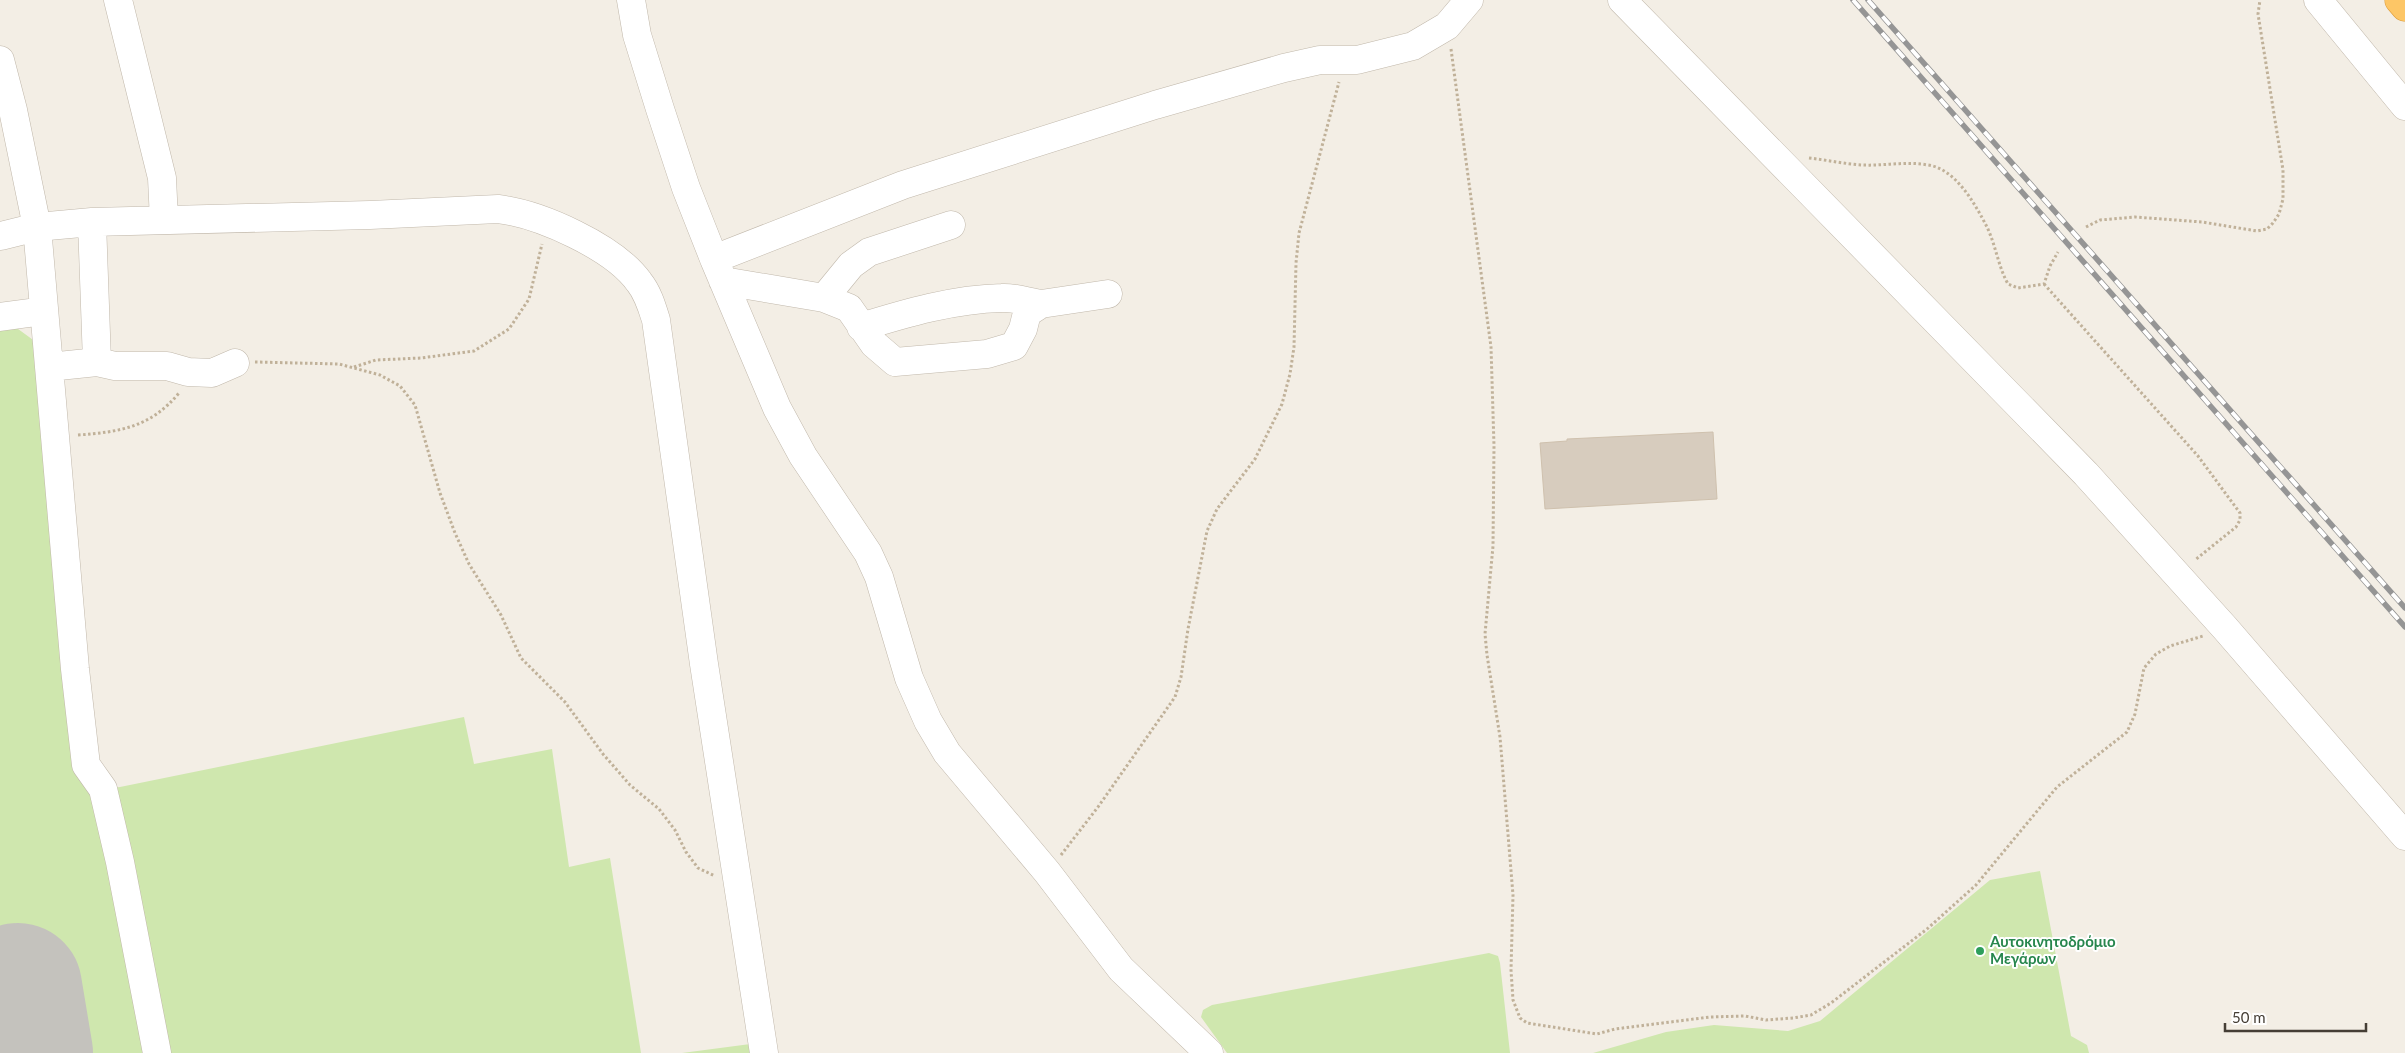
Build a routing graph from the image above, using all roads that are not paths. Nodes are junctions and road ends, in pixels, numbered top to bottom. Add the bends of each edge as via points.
1 (118, 0) edge
2 (631, 0) edge
3 (1469, 0) edge
4 (1622, 0) edge
5 (2318, 0) edge
6 (2399, 0) edge
7 (2405, 7) edge
8 (0, 60) edge
9 (2405, 106) edge
10 (164, 220) junction
11 (92, 222) junction
12 (951, 224) dead end
13 (37, 227) junction
14 (0, 236) edge
15 (718, 270) junction
16 (1108, 294) dead end
17 (824, 298) junction
18 (1041, 304) junction
19 (44, 312) junction
20 (0, 317) edge
21 (861, 328) junction
22 (97, 362) junction
23 (235, 363) road end
24 (49, 367) junction
25 (2405, 836) edge
26 (157, 1053) edge
27 (764, 1053) edge
28 (1209, 1053) edge

1 - 10 street via 162,178
2 - 15 street via 637,35 660,108
3 - 15 street via 1447,26 1413,46 1381,55 1320,60 1226,84 903,185
4 - 25 street via 2086,474
5 - 9 street
6 - 7 highway
8 - 13 street
10 - 11 street
10 - 27 street via 370,216 490,209 514,211 548,222 604,250 624,264 639,281 649,297 656,320 704,664
11 - 13 street
11 - 22 street
12 - 17 street via 869,252 851,265
13 - 14 street
13 - 19 street
15 - 17 street
15 - 28 street via 777,408 803,456 868,554 879,577 909,678 928,721 947,752 1047,872 1121,970
16 - 18 street
17 - 21 street via 849,308
18 - 21 street via 1003,297 910,312
18 - 21 street via 1028,313 1014,346 987,354 894,362
19 - 20 street
19 - 24 street
22 - 23 street via 115,366 167,366 195,373 212,373
22 - 24 street
24 - 26 street via 86,765 103,789

